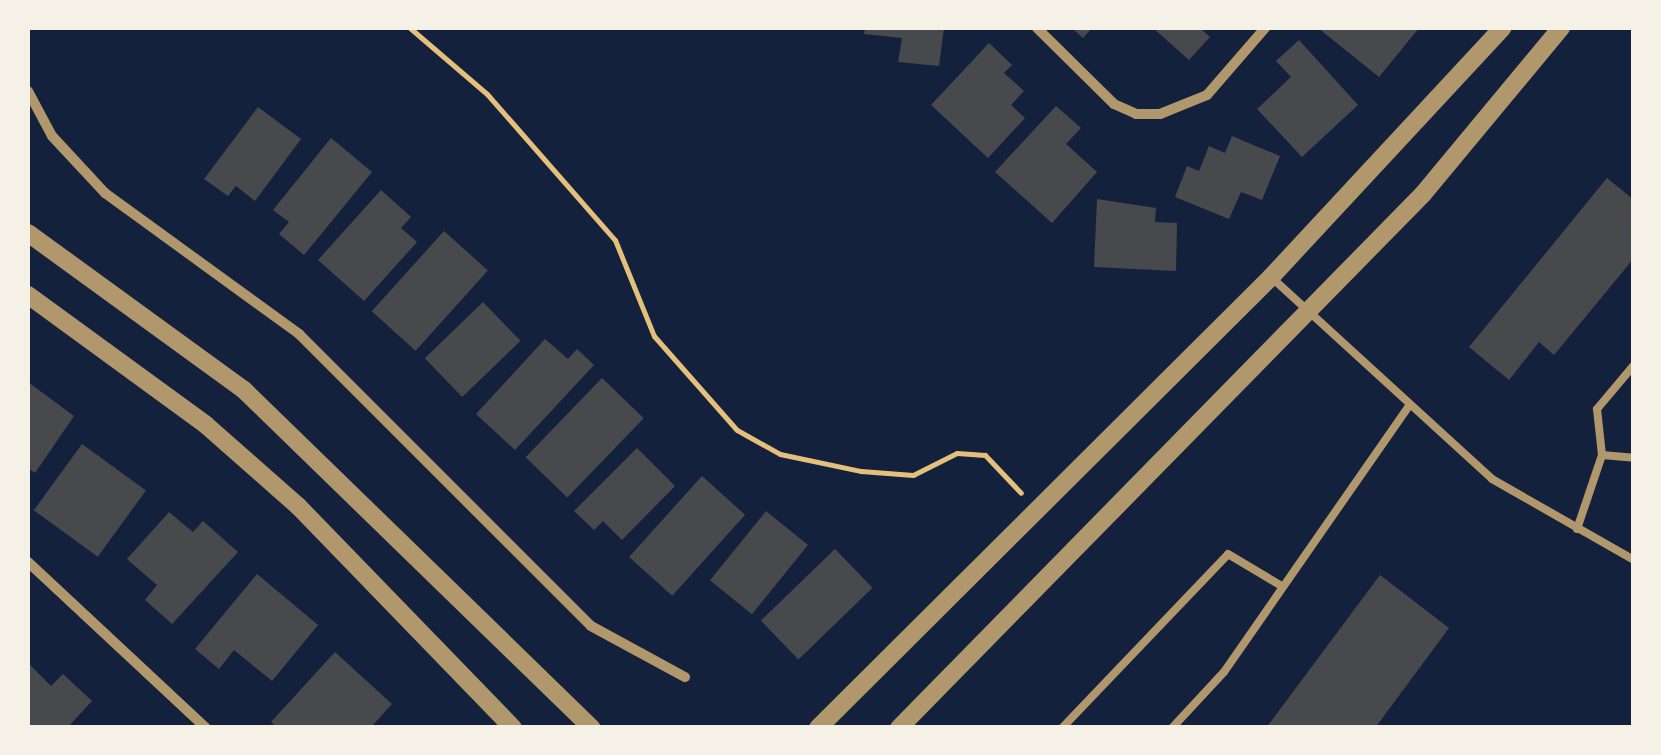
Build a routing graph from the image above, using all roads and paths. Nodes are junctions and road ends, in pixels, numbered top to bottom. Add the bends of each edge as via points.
1 (410, 28) edge
2 (1037, 28) edge
3 (1265, 28) edge
4 (1502, 28) edge
5 (1560, 28) edge
6 (28, 91) edge
7 (28, 233) edge
8 (1271, 277) junction
9 (28, 294) edge
10 (1308, 312) junction
11 (1634, 365) edge
12 (1409, 406) junction
13 (1602, 456) junction
14 (1634, 458) edge
15 (1037, 509) junction
16 (1576, 528) junction
17 (1634, 560) edge
18 (28, 562) edge
19 (1280, 585) junction
20 (685, 677) dead end
21 (206, 728) edge
22 (513, 728) edge
23 (592, 728) edge
24 (818, 728) edge
25 (899, 728) edge
26 (1062, 728) edge
27 (1172, 728) edge

1 - 15 path via 487,94 615,240 654,336 737,430 780,454 861,471 913,475 957,453 985,455
2 - 3 street via 1114,104 1136,114 1160,114 1207,95
4 - 8 street
5 - 10 street via 1499,108
6 - 20 street via 52,136 105,192 299,334 592,626
7 - 23 street via 244,390
8 - 10 lane
8 - 15 street
9 - 22 street via 178,403 298,506
10 - 12 lane
10 - 25 street
11 - 13 lane via 1597,409
12 - 16 lane via 1492,479
12 - 19 lane
13 - 14 lane
13 - 16 lane
15 - 24 street
16 - 17 lane
18 - 21 street
19 - 26 lane via 1228,554
19 - 27 lane via 1224,672

